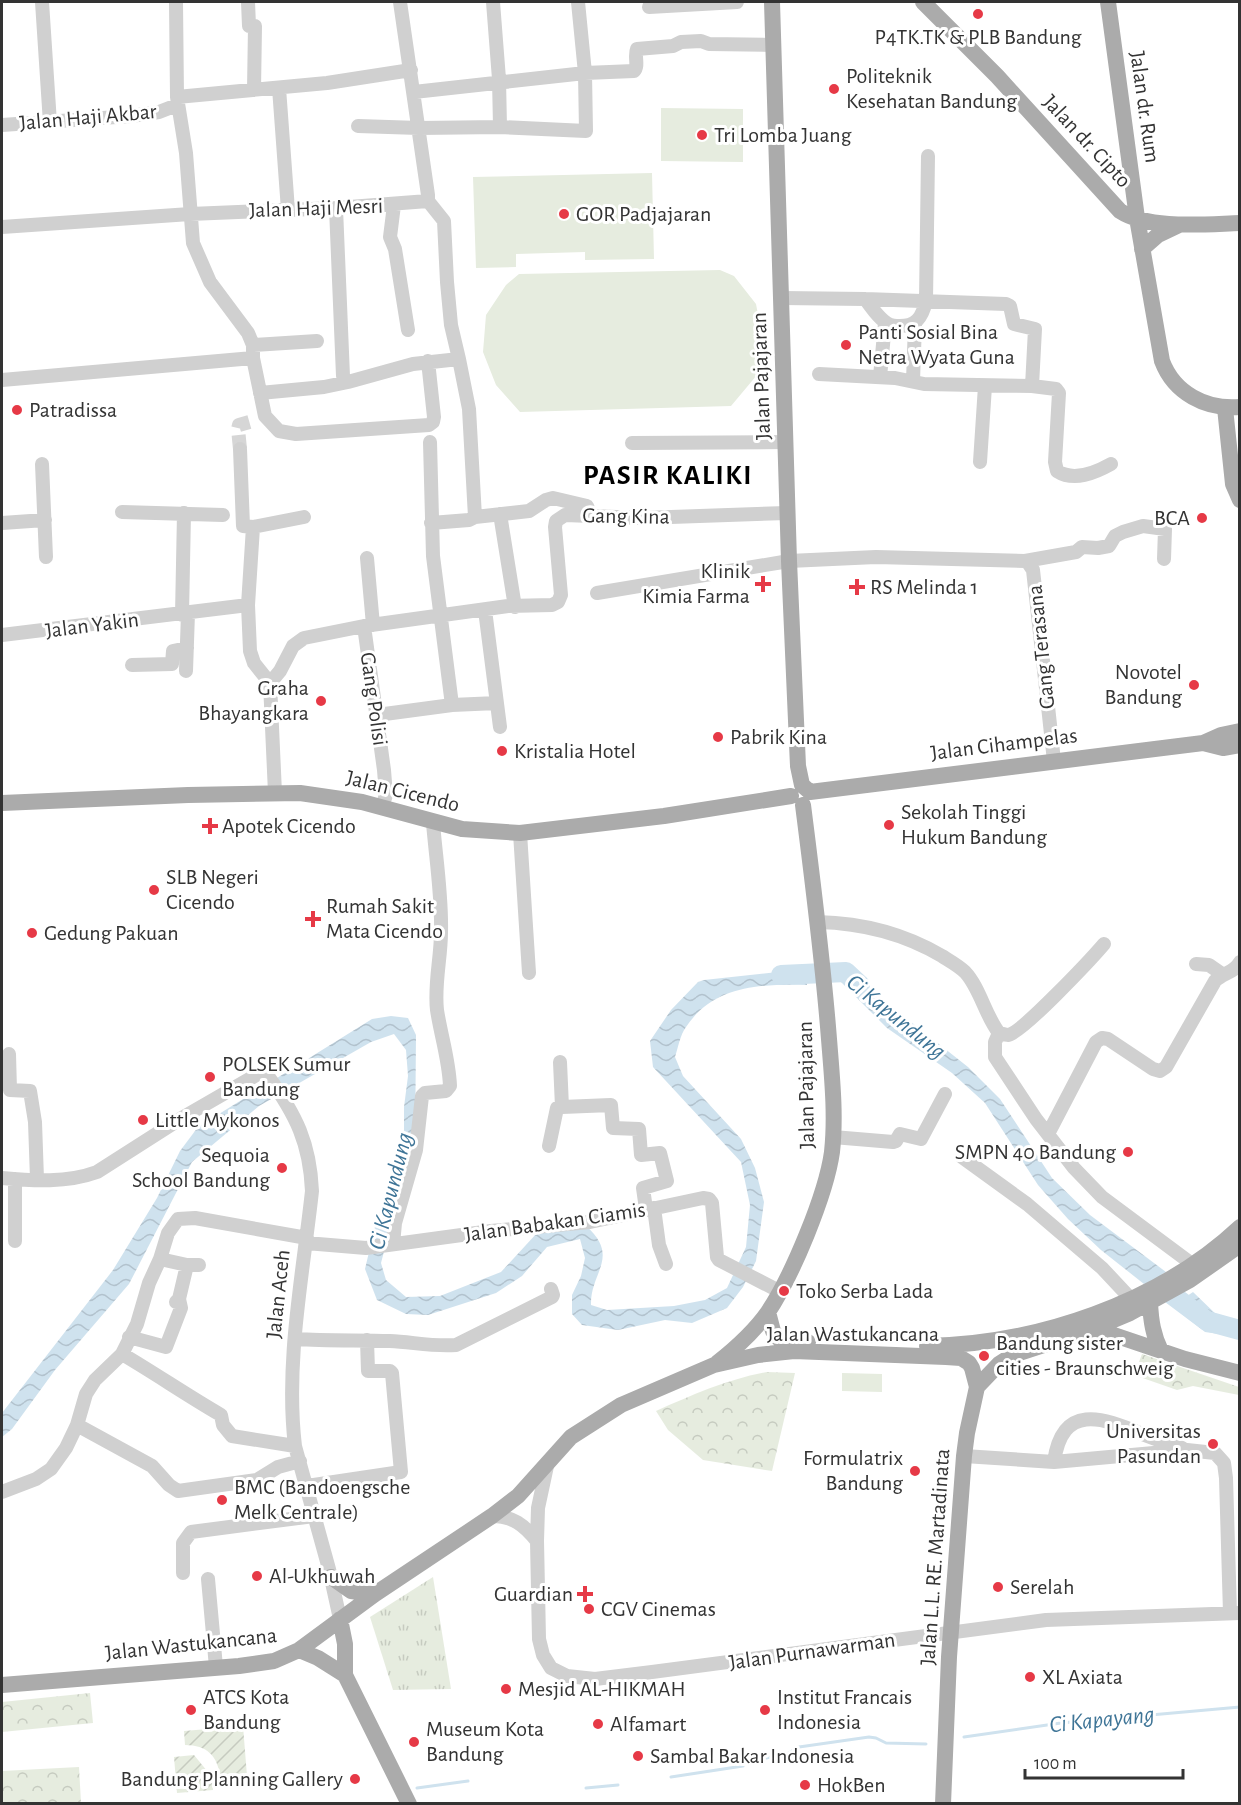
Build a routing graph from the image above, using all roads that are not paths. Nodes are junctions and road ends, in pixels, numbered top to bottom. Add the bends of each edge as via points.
1 (42, 2) edge
2 (176, 2) edge
3 (248, 2) edge
4 (400, 2) edge
5 (493, 2) edge
6 (579, 2) edge
7 (737, 2) edge
8 (772, 2) edge
9 (923, 2) edge
10 (1108, 2) edge
11 (649, 7) dead end
12 (773, 45) junction
13 (411, 70) junction
14 (585, 73) junction
15 (499, 81) junction
16 (279, 88) junction
17 (255, 90) junction
18 (414, 92) junction
19 (177, 101) junction
20 (50, 123) junction
21 (2, 125) edge
22 (358, 126) dead end
23 (493, 127) junction
24 (419, 128) junction
25 (928, 156) dead end
26 (1133, 183) junction
27 (1101, 190) junction
28 (428, 201) junction
29 (394, 205) junction
30 (336, 208) junction
31 (288, 210) junction
32 (190, 214) junction
33 (1137, 218) junction
34 (1239, 223) edge
35 (1179, 225) junction
36 (2, 227) edge
37 (1142, 249) junction
38 (782, 298) junction
39 (865, 298) junction
40 (926, 301) junction
41 (885, 323) junction
42 (915, 324) junction
43 (408, 330) dead end
44 (317, 341) dead end
45 (253, 352) junction
46 (459, 359) junction
47 (428, 361) junction
48 (819, 374) dead end
49 (343, 376) dead end
50 (880, 377) junction
51 (2, 380) edge
52 (913, 381) junction
53 (985, 386) junction
54 (1032, 386) junction
55 (260, 393) junction
56 (1233, 413) edge
57 (430, 442) dead end
58 (785, 442) junction
59 (632, 443) dead end
60 (240, 449) tunnel mouth
61 (980, 462) dead end
62 (42, 464) dead end
63 (1111, 464) dead end
64 (1239, 500) edge
65 (122, 512) dead end
66 (184, 513) junction
67 (788, 513) junction
68 (223, 514) dead end
69 (500, 514) junction
70 (591, 516) junction
71 (304, 517) dead end
72 (476, 517) junction
73 (45, 520) junction
74 (2, 523) edge
75 (431, 523) junction
76 (253, 526) junction
77 (46, 558) dead end
78 (367, 558) dead end
79 (1164, 559) dead end
80 (789, 561) junction
81 (1030, 565) junction
82 (597, 593) dead end
83 (248, 605) junction
84 (515, 607) junction
85 (485, 610) junction
86 (185, 614) junction
87 (440, 616) junction
88 (368, 626) junction
89 (2, 635) edge
90 (187, 648) junction
91 (132, 665) dead end
92 (186, 671) dead end
93 (270, 683) junction
94 (497, 703) junction
95 (452, 705) junction
96 (377, 715) junction
97 (501, 727) dead end
98 (1239, 731) edge
99 (1203, 743) junction
100 (1239, 745) edge
101 (1054, 761) junction
102 (275, 793) junction
103 (801, 794) junction
104 (2, 803) edge
105 (382, 807) junction
106 (433, 823) junction
107 (520, 833) junction
108 (818, 922) junction
109 (1104, 944) dead end
110 (1239, 962) edge
111 (1196, 964) dead end
112 (529, 973) dead end
113 (1223, 974) junction
114 (999, 1033) junction
115 (9, 1054) dead end
116 (560, 1062) dead end
117 (945, 1094) dead end
118 (562, 1107) junction
119 (1048, 1134) junction
120 (833, 1137) junction
121 (549, 1146) dead end
122 (962, 1157) dead end
123 (8, 1178) edge
124 (37, 1179) junction
125 (650, 1209) junction
126 (1239, 1227) edge
127 (307, 1240) junction
128 (15, 1241) dead end
129 (392, 1244) junction
130 (1239, 1245) edge
131 (160, 1259) junction
132 (666, 1264) dead end
133 (1188, 1271) junction
134 (551, 1289) dead end
135 (779, 1291) junction
136 (1145, 1299) junction
137 (768, 1312) junction
138 (1087, 1330) junction
139 (1051, 1335) junction
140 (129, 1337) junction
141 (296, 1340) junction
142 (367, 1340) junction
143 (1161, 1351) junction
144 (122, 1354) junction
145 (714, 1365) junction
146 (1239, 1372) edge
147 (977, 1387) junction
148 (77, 1425) junction
149 (295, 1446) junction
150 (1187, 1450) junction
151 (964, 1456) junction
152 (300, 1461) junction
153 (1054, 1462) junction
154 (547, 1466) junction
155 (307, 1486) junction
156 (2, 1492) edge
157 (314, 1516) junction
158 (492, 1516) junction
159 (537, 1541) junction
160 (183, 1573) dead end
161 (331, 1577) junction
162 (208, 1579) dead end
163 (375, 1594) junction
164 (1235, 1613) edge
165 (340, 1618) junction
166 (951, 1633) junction
167 (299, 1650) junction
168 (216, 1667) junction
169 (345, 1675) junction
170 (2, 1685) edge
171 (409, 1803) edge
172 (943, 1803) edge

1 - 20 street
2 - 19 street, Jalan Haji Akbar
3 - 17 street via 249,26 255,26
4 - 13 street
5 - 15 street
6 - 14 street
7 - 11 street
8 - 12 main road, Jalan Pajajaran
9 - 27 main road, Jalan dr. Cipto
10 - 26 main road, Jalan dr. Rum
12 - 14 street via 681,42 638,49 634,71
12 - 38 main road, Jalan Pajajaran
13 - 16 street
13 - 18 street
14 - 15 street
14 - 23 street via 586,131
15 - 18 street
15 - 23 street
16 - 17 street
16 - 31 street
17 - 19 street
18 - 24 street
19 - 20 street, Jalan Haji Akbar via 159,112 137,116
19 - 32 street
20 - 21 street, Jalan Haji Akbar
22 - 24 street
23 - 24 street
24 - 28 street
25 - 40 street
26 - 27 main road via 1119,195
26 - 33 main road, Jalan dr. Rum
27 - 33 main road, Jalan dr. Cipto via 1120,211
28 - 29 street, Jalan Haji Mesri
28 - 46 street via 444,221 448,293
29 - 30 street, Jalan Haji Mesri
29 - 43 street via 390,237
30 - 31 street, Jalan Haji Mesri
30 - 49 street
31 - 32 street, Jalan Haji Mesri
32 - 36 street, Jalan Haji Mesri
32 - 45 street via 190,232 199,260 220,296 245,326
33 - 35 main road
33 - 37 main road, Jalan dr. Cipto
34 - 35 main road
35 - 37 main road via 1158,235
37 - 56 main road, Jalan dr. Cipto via 1167,374 1189,396
38 - 39 street
38 - 58 main road, Jalan Pajajaran
39 - 40 street
39 - 41 street
40 - 42 street
40 - 54 street via 1008,305 1014,324 1035,329
41 - 42 street via 906,327
41 - 50 street
42 - 52 street
44 - 45 street
45 - 51 street
45 - 55 street
46 - 47 street
46 - 72 street via 469,409
47 - 55 street via 324,387
47 - 55 street via 434,417 429,425 296,434 279,431 259,419
48 - 50 street
50 - 52 street
52 - 53 street
53 - 54 street
53 - 61 street
54 - 63 street via 1056,389 1059,393 1057,471 1087,475
56 - 64 main road via 1233,484
57 - 75 street
58 - 59 street
58 - 67 main road, Jalan Pajajaran
60 - 76 street via 243,526
62 - 73 street
65 - 66 street
66 - 68 street
66 - 86 street
67 - 70 street, Gang Kina
67 - 80 main road, Jalan Pajajaran
69 - 70 street via 529,511 554,498 587,506
69 - 72 street
69 - 84 street
70 - 84 street, Gang Kina via 565,515 556,521 561,595 558,602
71 - 76 street
72 - 75 street
73 - 74 street
73 - 77 street
75 - 87 street
76 - 83 street
78 - 88 street, Gang Polisi
79 - 81 street via 1165,529 1143,526 1117,534 1109,546 1082,547
80 - 81 street via 876,557
80 - 82 street
80 - 103 main road, Jalan Pajajaran
81 - 101 street, Gang Terasana
83 - 86 street, Jalan Yakin
83 - 93 street via 250,651
84 - 85 street
85 - 87 street
85 - 94 street
86 - 89 street, Jalan Yakin
86 - 90 street
87 - 88 street
87 - 95 street
88 - 93 street via 304,638 293,646
88 - 96 street, Gang Polisi
90 - 91 street via 173,651 172,664
90 - 92 street
93 - 102 street
94 - 95 street
94 - 97 street
95 - 96 street
96 - 105 street, Gang Polisi via 386,795
98 - 99 main road, Jalan Cihampelas
99 - 100 main road, Jalan Cihampelas via 1222,748
99 - 101 main road, Jalan Cihampelas
101 - 103 main road, Jalan Cihampelas
102 - 104 main road, Jalan Cicendo
102 - 105 main road, Jalan Cicendo via 330,796
103 - 107 main road, Jalan Cicendo
103 - 108 main road, Jalan Pajajaran
105 - 106 main road, Jalan Cicendo
106 - 107 main road, Jalan Cicendo
106 - 129 street via 441,924 437,1010 450,1084 446,1091 423,1094 416,1150
107 - 112 street
108 - 114 street via 857,925 895,934 948,960 971,981 989,1021
108 - 120 main road, Jalan Pajajaran via 833,1091
109 - 114 street via 1016,1031 1008,1035
110 - 113 street via 1232,972
111 - 113 street via 1209,965
113 - 119 street via 1160,1071 1108,1039 1096,1042
114 - 119 street via 995,1057
115 - 124 street via 10,1090 30,1091
116 - 118 street
117 - 120 street via 921,1139 900,1134 893,1142
118 - 121 street via 557,1108
118 - 125 street via 611,1105 613,1128 639,1129 642,1155 660,1153 667,1181 643,1188
119 - 133 street via 1102,1197
120 - 135 main road, Jalan Pajajaran via 827,1176 813,1218
122 - 136 street
123 - 124 street, Jalan Aceh
123 - 128 street
124 - 127 street, Jalan Aceh via 83,1177 97,1172 180,1119 266,1073 303,1135 311,1167
125 - 129 street, Jalan Babakan Ciamis via 590,1222
125 - 132 street
125 - 135 street, Jalan Babakan Ciamis via 709,1199 717,1257
126 - 133 main road, Jalan Wastukancana
127 - 129 street, Jalan Babakan Ciamis via 366,1248
127 - 131 street, Jalan Babakan Ciamis via 184,1218 172,1225
127 - 141 street, Jalan Aceh
130 - 133 main road, Jalan Wastukancana
131 - 140 street, Jalan Babakan Ciamis
131 - 140 street via 193,1265 178,1301 182,1308 167,1345
133 - 136 main road, Jalan Wastukancana
134 - 142 street via 552,1297 456,1345
135 - 137 main road, Jalan Pajajaran
136 - 138 main road, Jalan Wastukancana
136 - 139 main road, Jalan Wastukancana
136 - 143 main road
137 - 139 main road, Jalan Wastukancana via 779,1339 790,1341 956,1345
137 - 145 main road, Jalan Pajajaran via 743,1341
138 - 139 main road, Jalan Wastukancana
138 - 143 main road
139 - 147 main road, Jalan Wastukancana via 1013,1354
140 - 144 street, Jalan Babakan Ciamis
141 - 142 street
141 - 149 street, Jalan Aceh via 292,1375
142 - 155 street via 368,1371 392,1373 401,1472
143 - 146 main road
144 - 148 street, Jalan Babakan Ciamis via 90,1387
144 - 149 street via 221,1415 232,1436
145 - 147 main road, Jalan Wastukancana via 794,1351 946,1357 969,1363
145 - 154 main road, Jalan Wastukancana via 602,1415 571,1437
147 - 151 main road, Jalan L.L. RE. Martadinata
148 - 152 street via 152,1466 178,1491 257,1480 278,1467
148 - 156 street, Jalan Babakan Ciamis via 51,1469
149 - 152 street, Jalan Aceh
150 - 153 street
150 - 153 street via 1111,1421 1095,1419 1075,1422 1066,1429 1059,1438
150 - 164 street via 1215,1453 1224,1463
151 - 153 street
151 - 166 main road, Jalan L.L. RE. Martadinata
152 - 155 street, Jalan Aceh
154 - 158 main road, Jalan Wastukancana
154 - 159 street, Jalan Purnawarman via 538,1508
155 - 157 street, Jalan Aceh
157 - 160 street via 191,1532 183,1543
157 - 161 street, Jalan Aceh
158 - 159 street via 511,1518
158 - 163 main road, Jalan Wastukancana
159 - 166 street, Jalan Purnawarman via 539,1639 551,1668 567,1676 595,1679
161 - 163 main road via 351,1591
161 - 165 street, Jalan Aceh
162 - 168 street
163 - 165 main road, Jalan Wastukancana
164 - 166 street, Jalan Purnawarman via 1046,1620
165 - 167 main road, Jalan Wastukancana
165 - 169 main road, Jalan Aceh
166 - 172 main road, Jalan L.L. RE. Martadinata
167 - 168 main road, Jalan Wastukancana via 274,1661
167 - 169 main road
168 - 170 main road, Jalan Wastukancana
169 - 171 main road, Jalan Aceh

